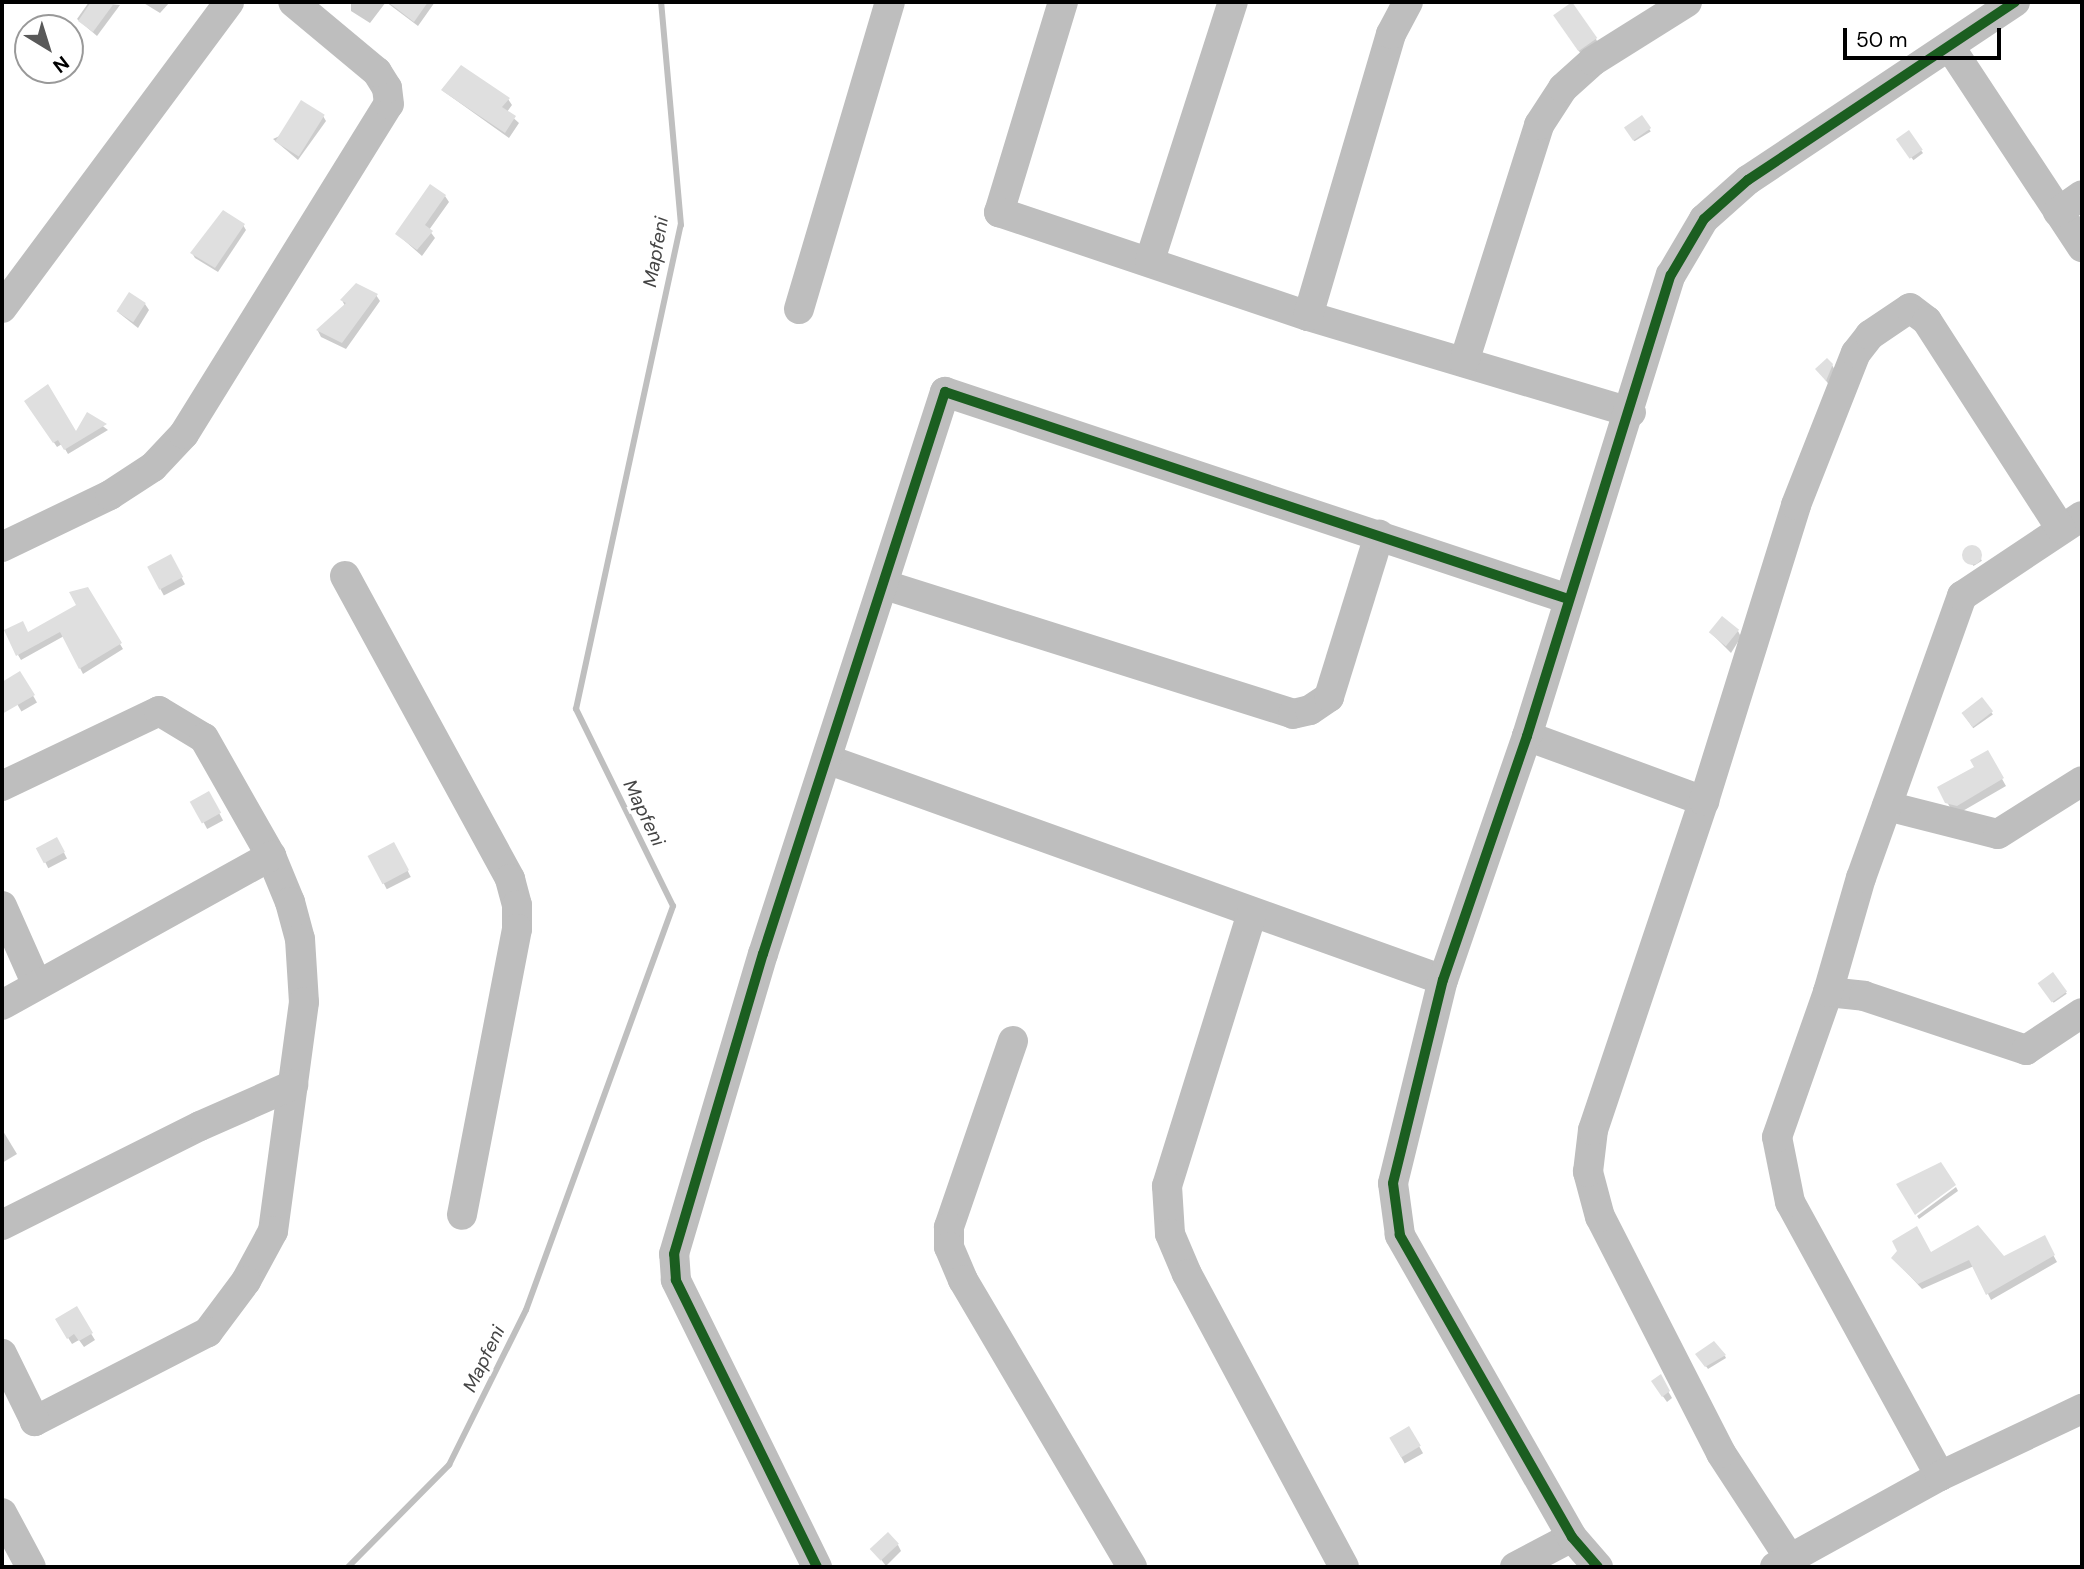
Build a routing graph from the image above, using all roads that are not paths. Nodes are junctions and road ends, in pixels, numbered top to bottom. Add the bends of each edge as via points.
1 (229, 2) edge
2 (293, 2) edge
3 (890, 2) edge
4 (1063, 2) edge
5 (1233, 2) edge
6 (1408, 2) edge
7 (1688, 2) edge
8 (2015, 2) edge
9 (1950, 47) junction
10 (2082, 195) edge
11 (2058, 212) junction
12 (2082, 247) edge
13 (1150, 260) junction
14 (2, 307) edge
15 (799, 309) dead end
16 (1308, 316) junction
17 (1464, 362) junction
18 (1631, 412) junction
19 (2072, 523) edge
20 (1379, 535) junction
21 (2, 547) edge
22 (345, 576) dead end
23 (885, 585) junction
24 (1567, 599) junction
25 (1527, 736) junction
26 (829, 760) junction
27 (2082, 781) edge
28 (2, 786) edge
29 (1704, 801) junction
30 (1888, 806) junction
31 (271, 856) junction
32 (2, 906) edge
33 (1252, 913) junction
34 (1443, 980) junction
35 (37, 985) junction
36 (1828, 992) junction
37 (2, 1005) edge
38 (2082, 1013) edge
39 (1013, 1041) dead end
40 (293, 1085) junction
41 (462, 1215) dead end
42 (2, 1225) edge
43 (2, 1354) edge
44 (2082, 1409) edge
45 (1940, 1476) junction
46 (2, 1513) edge
47 (1572, 1536) junction
48 (1782, 1563) edge
49 (31, 1567) edge
50 (817, 1567) edge
51 (1132, 1567) edge
52 (1344, 1567) edge
53 (1515, 1567) edge
54 (1598, 1567) edge

1 - 14 street
2 - 21 street via 377,72 387,88 389,104 184,434 153,467 110,495
3 - 15 street
4 - 13 street via 999,212
5 - 13 street
6 - 16 street via 1391,34
7 - 17 street via 1593,61 1563,88 1539,125
8 - 9 street
9 - 11 street
9 - 18 street via 1748,180 1704,219 1671,275
10 - 11 street
11 - 12 street
13 - 16 street
16 - 17 street
17 - 18 street
18 - 24 street
19 - 29 street via 1927,321 1910,308 1870,335 1856,353 1796,505
19 - 30 street via 1962,596
20 - 23 street via 1329,696 1310,710 1293,714
20 - 23 street via 945,392
20 - 24 street
22 - 41 street via 510,879 517,905 517,929
23 - 26 street
24 - 25 street
25 - 29 street
25 - 34 street
26 - 33 street
26 - 50 street via 763,954 673,1265 676,1280
27 - 30 street via 1998,834
28 - 31 street via 159,711 204,738
29 - 48 street via 1593,1130 1588,1172 1600,1217
30 - 36 street
31 - 35 street
31 - 40 street via 300,939 304,1002
32 - 35 street
33 - 34 street
33 - 52 street via 1167,1186 1170,1234
34 - 47 street via 1393,1183 1399,1235
35 - 37 street
36 - 38 street via 1864,996 2026,1050
36 - 45 street via 1777,1138 1781,1174 1790,1202
39 - 51 street via 949,1227 949,1248 963,1280
40 - 42 street
40 - 43 street via 272,1231 246,1281 208,1332 35,1420
44 - 45 street
45 - 48 street
46 - 49 street
47 - 53 street
47 - 54 street

